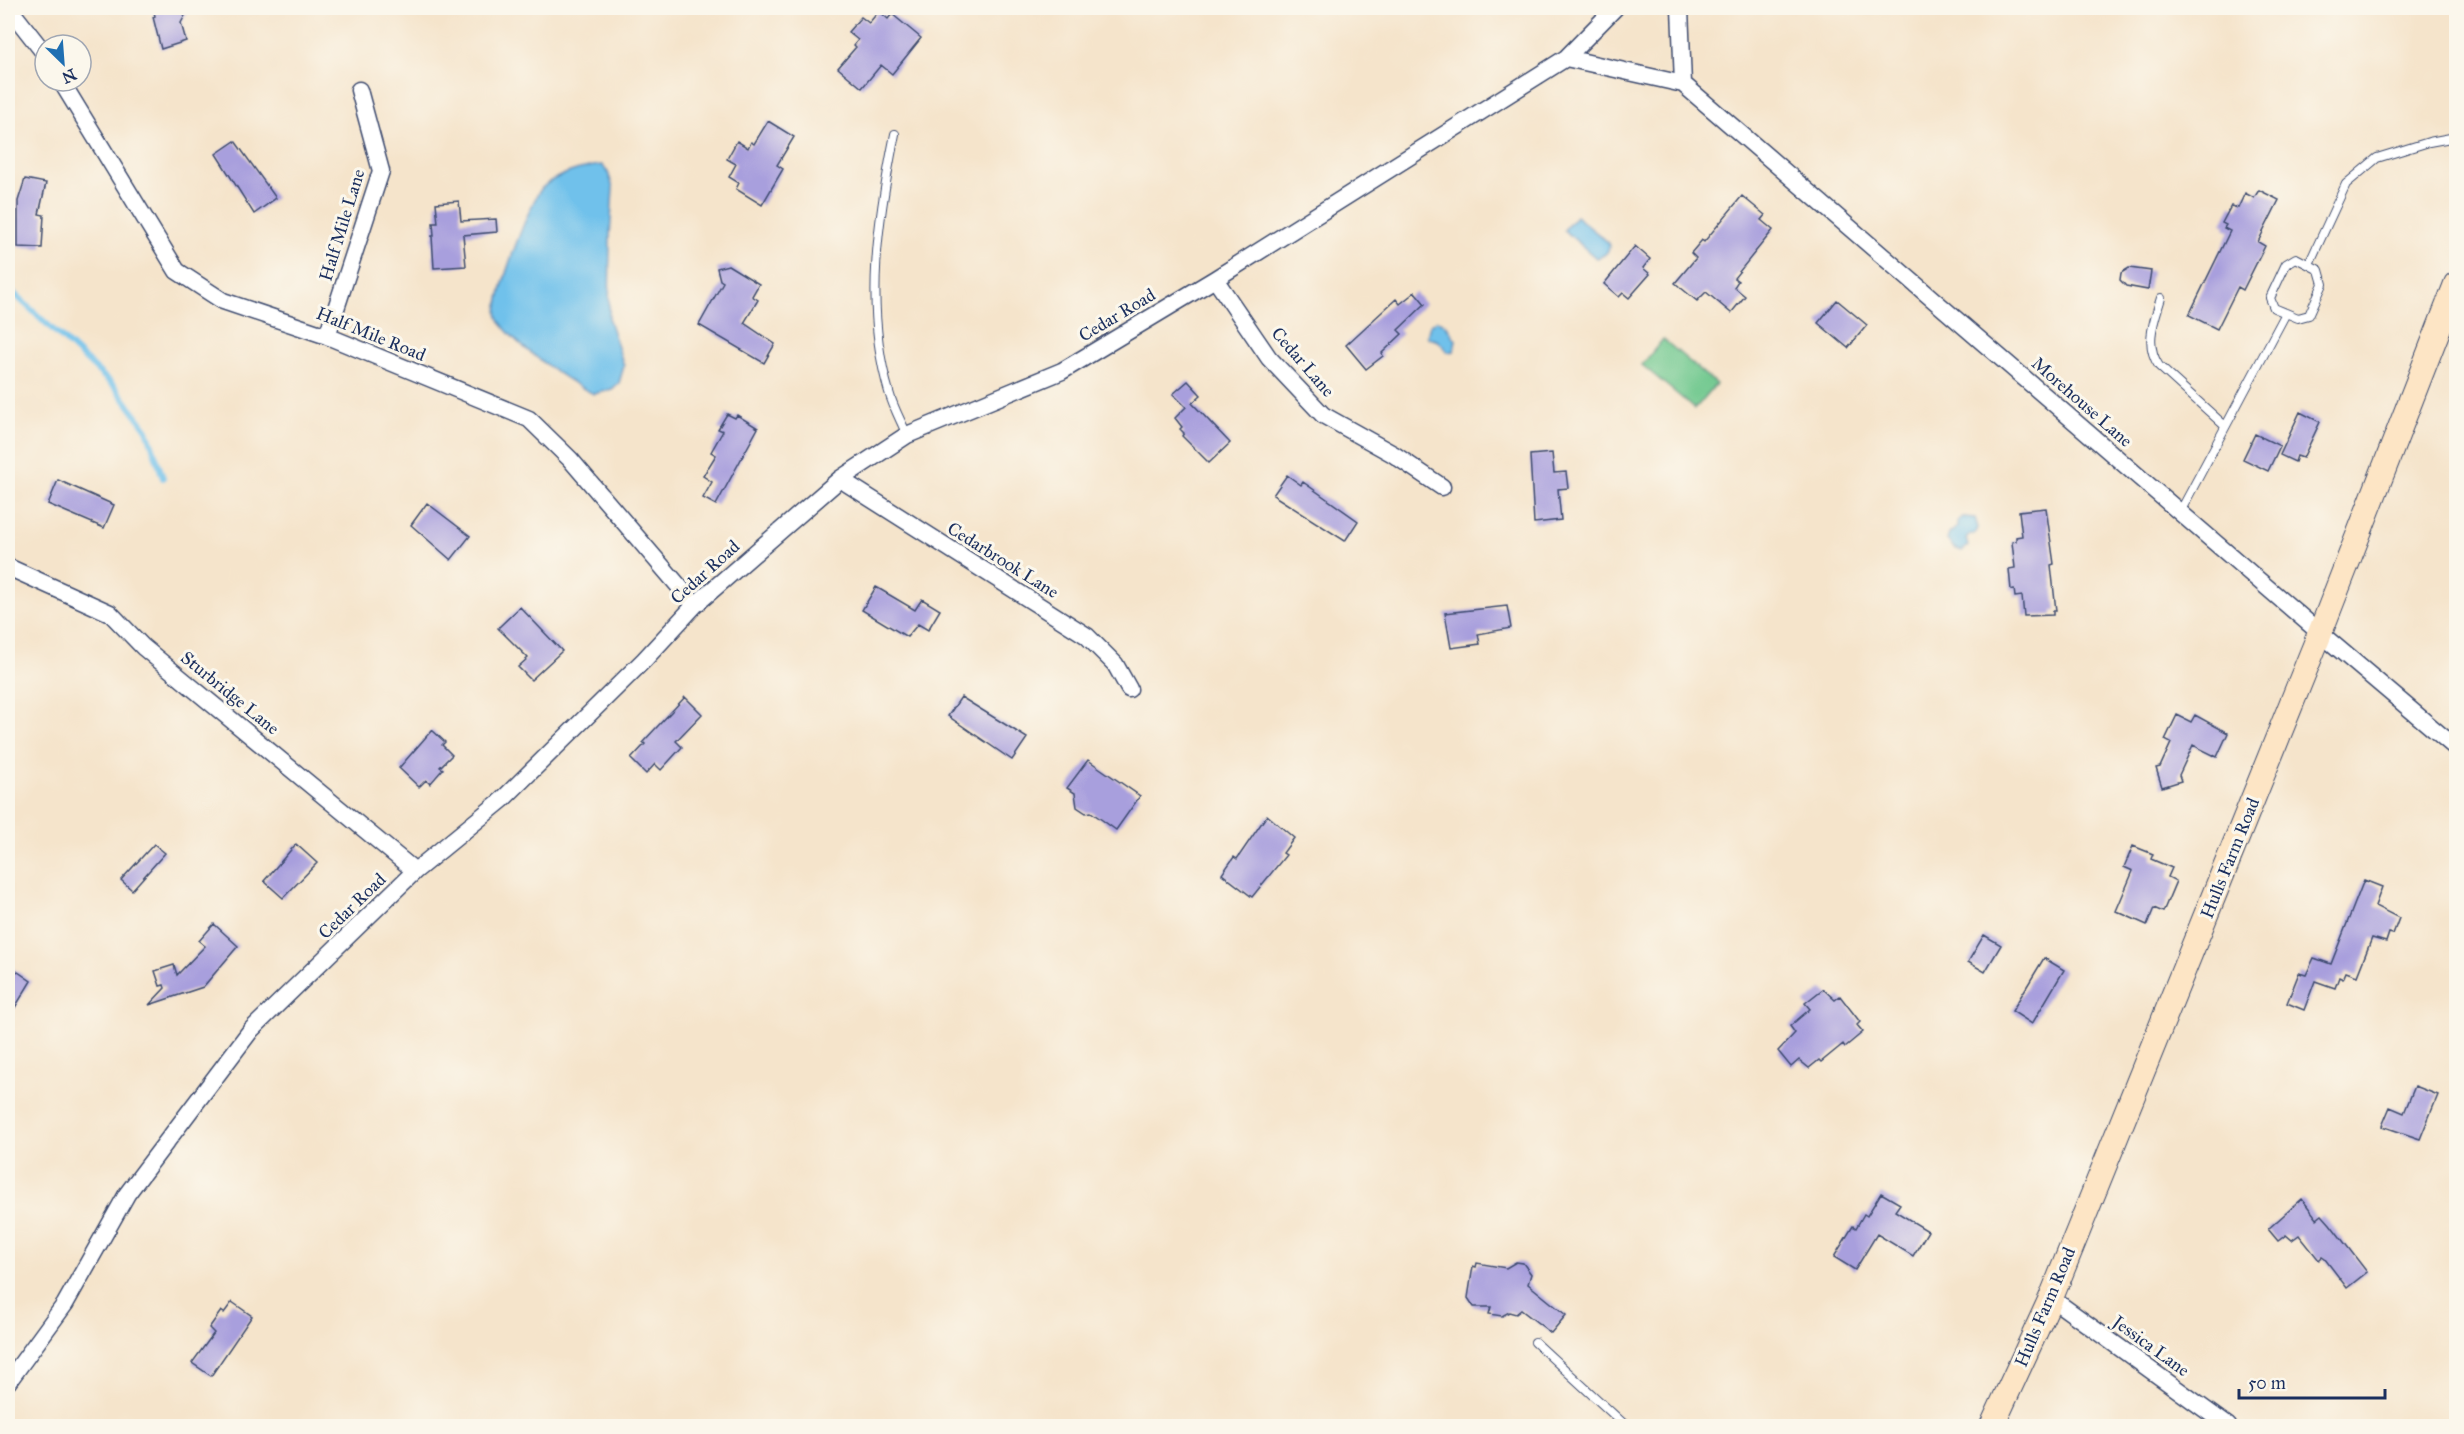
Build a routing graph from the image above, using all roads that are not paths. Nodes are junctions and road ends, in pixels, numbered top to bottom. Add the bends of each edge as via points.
1 (9, 8) edge
2 (1615, 8) edge
3 (1680, 8) edge
4 (33, 39) edge
5 (1566, 58) junction
6 (1683, 84) junction
7 (359, 90) dead end
8 (68, 93) edge
9 (895, 134) dead end
10 (2457, 137) edge
11 (2309, 264) junction
12 (1215, 279) junction
13 (2457, 284) edge
14 (2161, 298) dead end
15 (2286, 313) junction
16 (327, 336) junction
17 (2225, 426) junction
18 (907, 435) junction
19 (840, 479) junction
20 (1442, 487) dead end
21 (2180, 512) junction
22 (8, 567) edge
23 (695, 605) junction
24 (2320, 633) junction
25 (1129, 689) dead end
26 (2457, 748) edge
27 (415, 871) junction
28 (2051, 1298) junction
29 (1535, 1342) dead end
30 (8, 1382) edge
31 (1626, 1426) edge
32 (1992, 1426) edge
33 (2228, 1426) edge

1 - 4 street
2 - 5 street, Cedar Road
3 - 6 street
5 - 6 street, Morehouse Lane
5 - 12 street, Cedar Road
6 - 21 street, Morehouse Lane
7 - 16 street, Half Mile Lane via 381,171
8 - 16 street, Half Mile Road via 177,271 223,301
9 - 18 lane via 878,245 875,298 889,393
10 - 11 lane via 2378,158 2346,184
11 - 15 lane via 2319,270 2323,284 2319,294 2309,315 2298,318
11 - 15 lane via 2296,258 2286,264 2270,298 2274,308
12 - 18 street, Cedar Road via 1062,371
12 - 20 street, Cedar Lane via 1269,358 1323,415
13 - 24 main road, Hulls Farm Road
14 - 17 lane via 2151,329 2152,357
15 - 17 lane
16 - 23 street, Half Mile Road via 529,419 570,459
17 - 21 lane
18 - 19 street, Cedar Road
19 - 23 street, Cedar Road
19 - 25 street, Cedarbrook Lane via 1087,636 1115,664
21 - 24 street, Morehouse Lane
22 - 27 street, Sturbridge Lane via 110,613 143,647
23 - 27 street, Cedar Road via 502,800
24 - 26 street, Morehouse Lane
24 - 28 main road, Hulls Farm Road
27 - 30 street, Cedar Road via 251,1030 127,1194 65,1304
28 - 32 main road, Hulls Farm Road
28 - 33 street, Jessica Lane
29 - 31 lane

